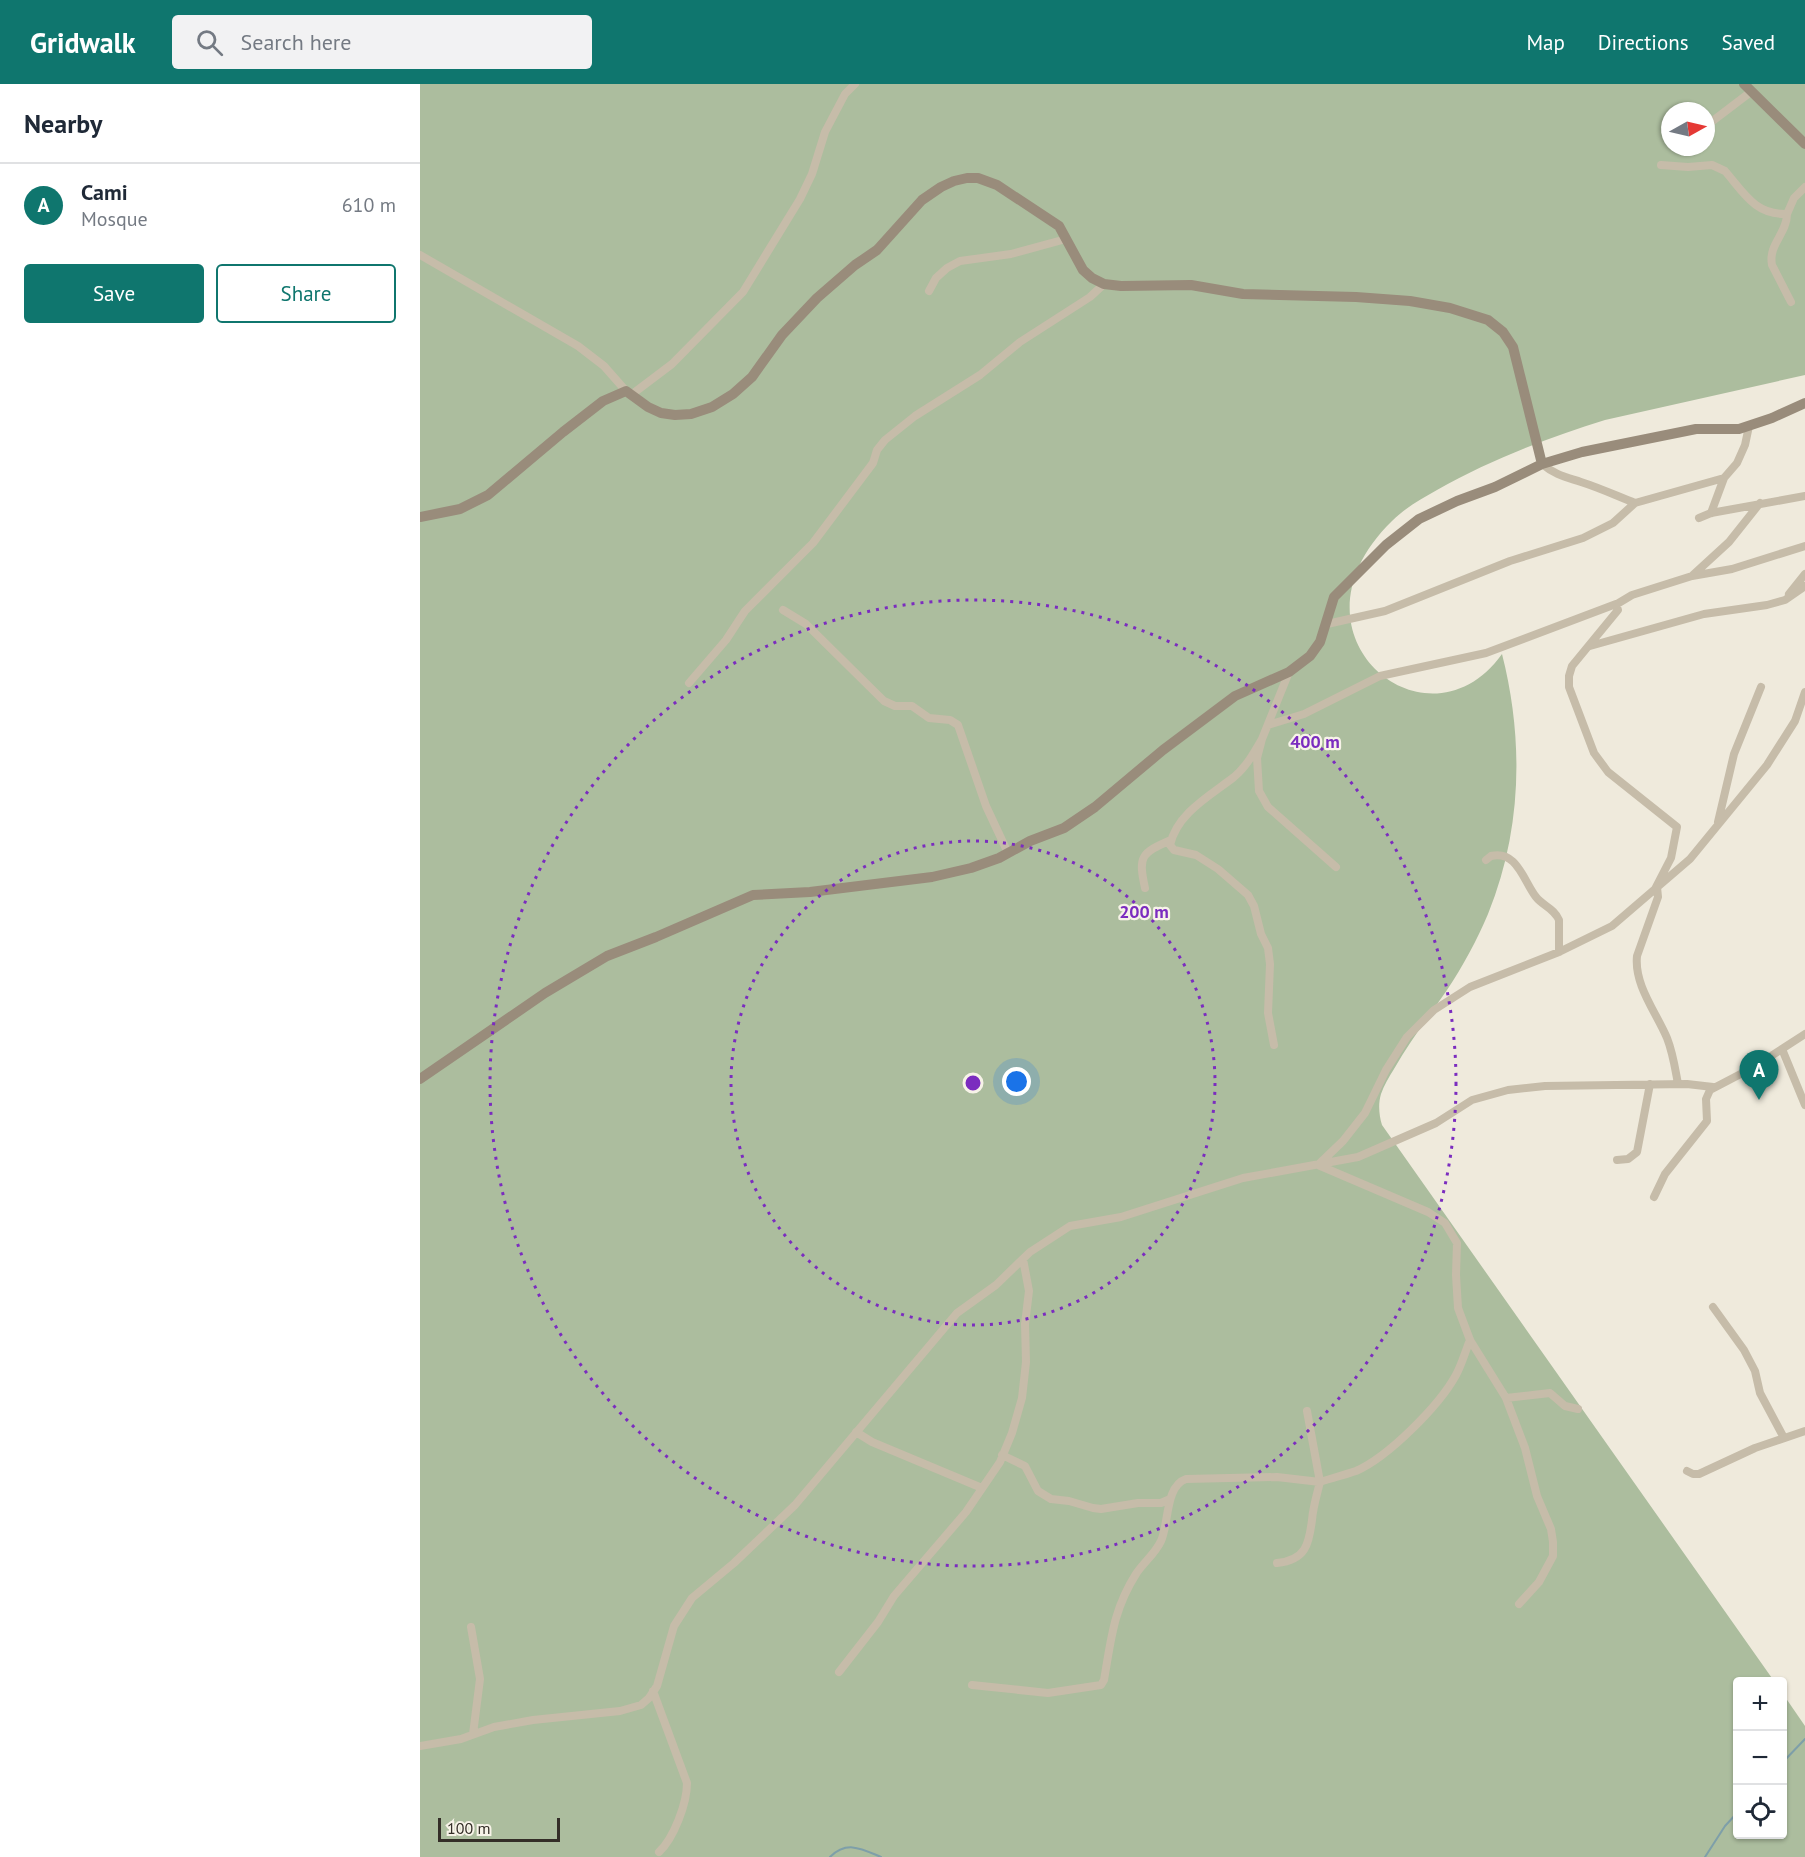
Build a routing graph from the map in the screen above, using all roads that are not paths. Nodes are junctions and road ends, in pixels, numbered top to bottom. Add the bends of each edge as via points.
1 (855, 84) edge
2 (1748, 88) edge
3 (1715, 118) edge
4 (1805, 144) edge
5 (1661, 165) dead end
6 (1805, 188) edge
7 (1787, 214) junction
8 (1066, 239) junction
9 (420, 255) edge
10 (1104, 284) junction
11 (929, 291) dead end
12 (1791, 302) dead end
13 (629, 393) junction
14 (1805, 403) edge
15 (1749, 426) junction
16 (1542, 464) junction
17 (1724, 478) junction
18 (1805, 496) edge
19 (1635, 503) junction
20 (1760, 503) junction
21 (1711, 513) junction
22 (420, 517) edge
23 (1699, 518) dead end
24 (1805, 546) edge
25 (1805, 574) edge
26 (1692, 576) junction
27 (1805, 586) edge
28 (1785, 600) junction
29 (1617, 604) junction
30 (783, 610) dead end
31 (1327, 624) junction
32 (1588, 646) junction
33 (1289, 672) junction
34 (689, 683) dead end
35 (1761, 687) dead end
36 (1805, 692) edge
37 (1268, 725) junction
38 (1262, 739) junction
39 (1717, 825) junction
40 (1171, 840) junction
41 (1008, 853) junction
42 (1486, 860) dead end
43 (1336, 867) dead end
44 (1145, 888) dead end
45 (1656, 888) junction
46 (1559, 952) junction
47 (1805, 1034) edge
48 (1274, 1045) dead end
49 (1782, 1049) junction
50 (420, 1079) edge
51 (1650, 1084) junction
52 (1678, 1084) junction
53 (1713, 1087) junction
54 (1805, 1105) edge
55 (1617, 1160) dead end
56 (1318, 1166) junction
57 (1654, 1197) dead end
58 (1023, 1259) junction
59 (1713, 1308) dead end
60 (1470, 1340) junction
61 (1506, 1398) junction
62 (1578, 1409) dead end
63 (1307, 1411) dead end
64 (1805, 1431) edge
65 (856, 1432) junction
66 (1784, 1438) junction
67 (1002, 1455) junction
68 (1687, 1471) dead end
69 (1320, 1482) junction
70 (982, 1488) junction
71 (1170, 1499) junction
72 (1277, 1563) dead end
73 (1520, 1604) dead end
74 (471, 1627) dead end
75 (839, 1672) dead end
76 (972, 1685) dead end
77 (653, 1691) junction
78 (474, 1734) junction
79 (420, 1746) edge
80 (659, 1852) dead end

1 - 13 street via 845,94 825,132 800,199 743,292 672,364
2 - 3 street
2 - 4 street
5 - 7 street via 1719,167 1755,206 1765,212
6 - 7 street via 1794,198
7 - 12 street via 1785,231 1774,244 1770,258
8 - 10 street via 1083,270
8 - 11 street via 1011,254 960,261 936,278
8 - 13 street via 1059,226 997,185 978,178 954,181 922,200 877,250 817,298 734,394 712,407 675,415 648,407
9 - 13 street via 578,346
10 - 16 street via 1191,285 1243,294 1410,301 1488,320 1513,347
10 - 34 street via 885,440 873,463 813,543 745,611
13 - 22 street via 603,401 488,495 460,509
14 - 15 street
15 - 16 street via 1696,429
15 - 17 street via 1737,463
16 - 19 street via 1566,479
16 - 31 street via 1419,519 1386,545 1334,597
17 - 19 street
17 - 21 street
18 - 20 street
19 - 31 street via 1613,523 1583,538 1510,561 1385,611
20 - 21 street
20 - 26 street via 1729,542
21 - 23 street
24 - 26 street via 1732,569
25 - 28 street
26 - 29 street
27 - 28 street
28 - 32 street via 1704,614
29 - 32 street via 1618,610
29 - 37 street via 1486,653 1380,676 1304,714
30 - 41 street via 806,624 884,701 912,706 929,718 958,725 986,806
31 - 33 street via 1310,656
32 - 45 street via 1572,666 1569,687 1594,753 1608,772 1677,827 1671,858
33 - 37 street
33 - 41 street via 1235,696 1064,828
35 - 39 street via 1734,754
36 - 39 street via 1795,722 1767,765
37 - 38 street
38 - 40 street via 1251,759 1197,805
38 - 43 street via 1257,758 1263,800
39 - 45 street via 1690,859
40 - 44 street via 1142,859
40 - 48 street via 1172,849 1196,855 1218,869 1248,895 1254,906 1268,948 1268,1013
41 - 50 street via 971,868 932,877 753,895 607,956 545,993
42 - 46 street via 1502,855 1516,863 1537,899 1557,915
45 - 46 street via 1612,926
45 - 52 street via 1658,897 1636,965 1667,1039
46 - 56 street via 1470,987 1434,1010 1407,1037 1365,1113
47 - 49 street
49 - 53 street
49 - 54 street
51 - 52 street
51 - 55 street via 1637,1152 1628,1159
51 - 56 street via 1508,1090 1472,1100 1436,1123 1358,1157
52 - 53 street
53 - 57 street via 1706,1099 1707,1121 1665,1174
56 - 58 street via 1243,1178 1121,1217 1070,1226
56 - 60 street via 1428,1212 1445,1223 1457,1243 1458,1308
58 - 65 street via 996,1285 957,1313
58 - 67 street via 1029,1291 1026,1362 1022,1398
59 - 66 street via 1744,1350 1760,1393
60 - 61 street
60 - 69 street via 1456,1375 1432,1408 1404,1436 1357,1470
61 - 62 street via 1550,1393 1565,1406
61 - 73 street via 1553,1542 1552,1556 1539,1582
63 - 69 street
64 - 66 street
65 - 70 street
65 - 77 street via 795,1505 692,1598 674,1626
66 - 68 street via 1699,1474
67 - 70 street
67 - 71 street via 1025,1466 1038,1491 1051,1499 1101,1509
69 - 71 street via 1277,1477 1185,1479
69 - 72 street via 1308,1543 1295,1559
70 - 75 street via 894,1596
71 - 76 street via 1160,1544 1125,1592 1115,1618 1101,1685 1048,1693
74 - 78 street via 480,1678
77 - 78 street via 641,1705 631,1709 533,1720
77 - 80 street via 687,1783 671,1838
78 - 79 street

